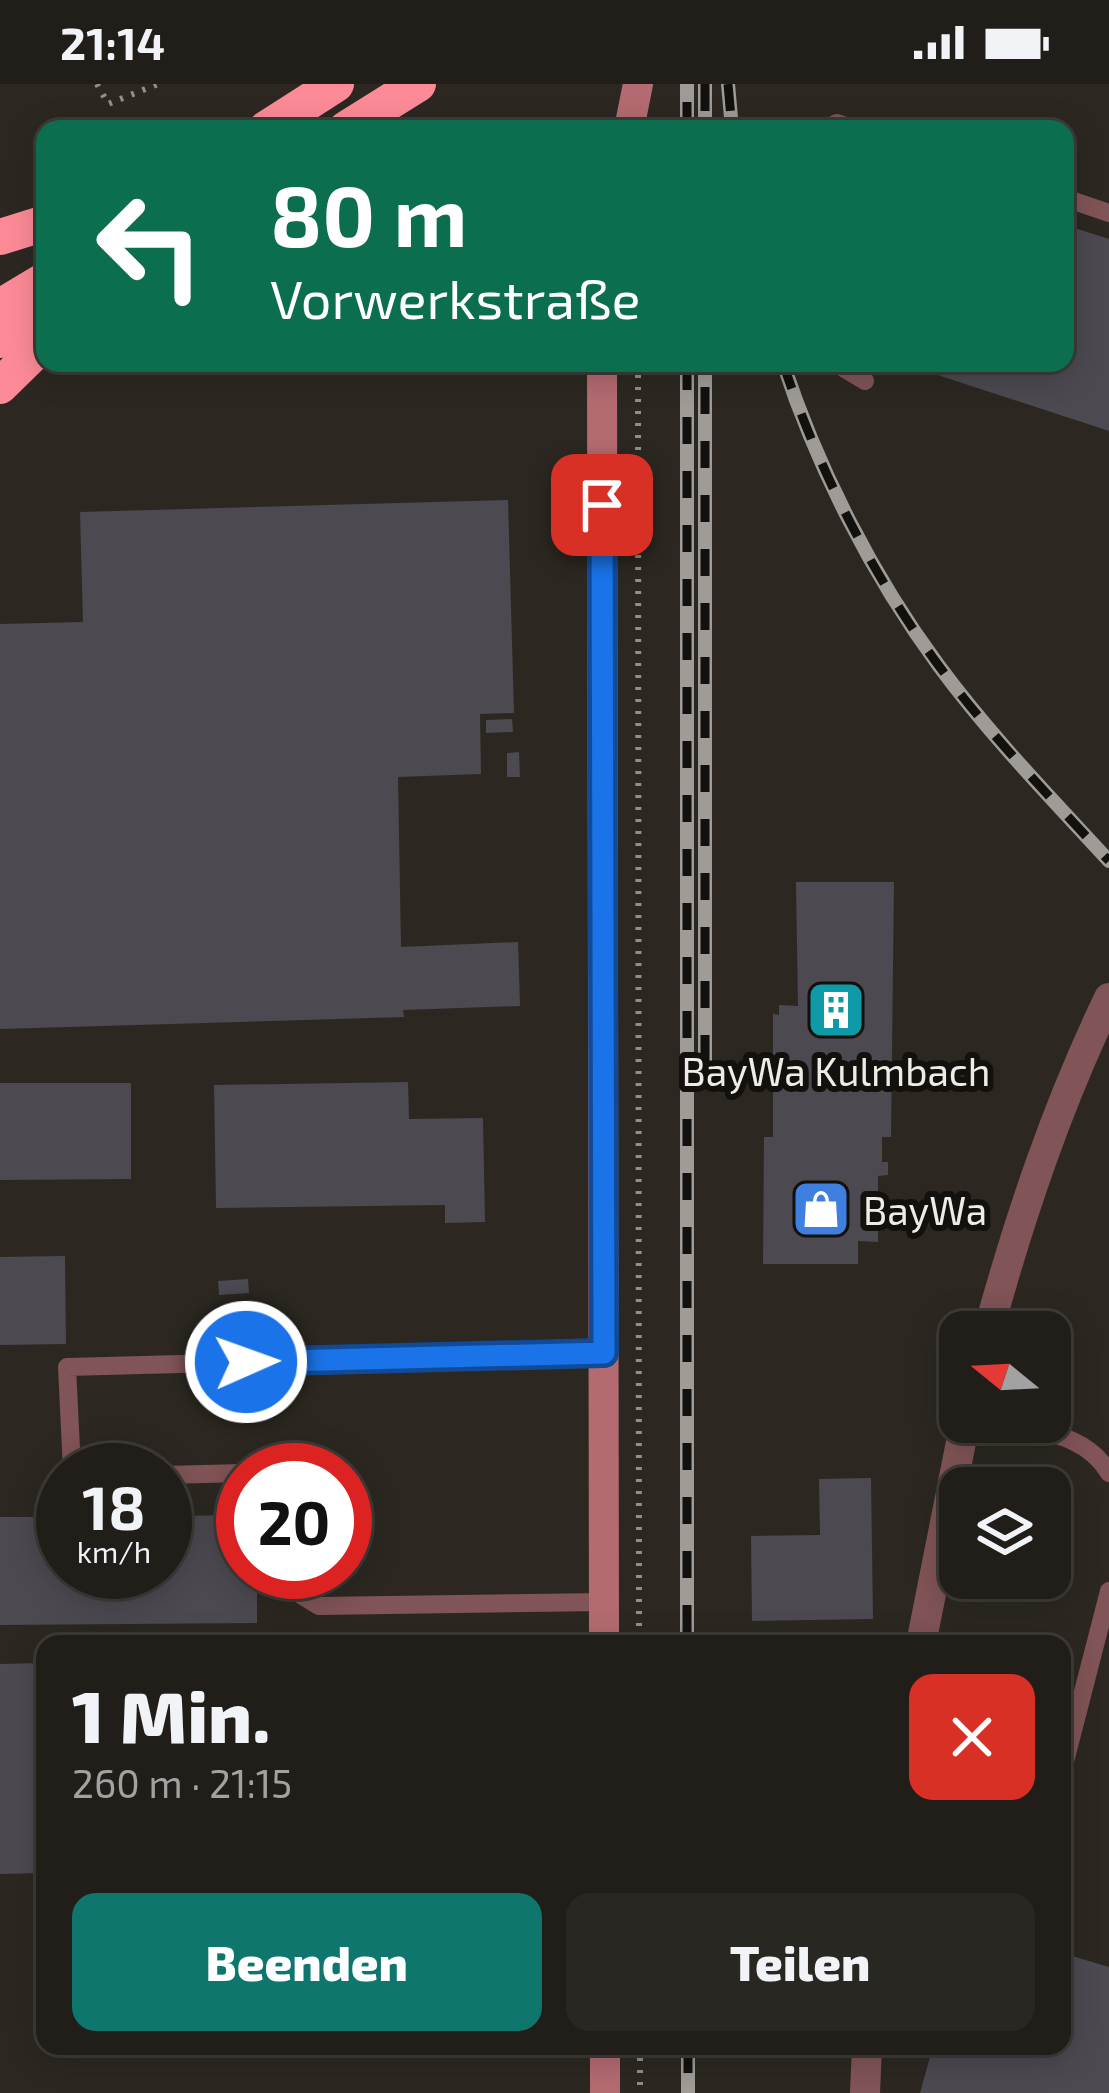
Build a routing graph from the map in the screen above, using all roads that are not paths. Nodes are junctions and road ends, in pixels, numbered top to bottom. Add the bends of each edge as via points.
1 (336, 84) edge
2 (418, 84) edge
3 (638, 84) edge
4 (280, 120) edge
5 (360, 120) edge
6 (631, 120) edge
7 (1074, 202) edge
8 (1109, 213) edge
9 (36, 226) edge
10 (0, 237) edge
11 (36, 285) edge
12 (0, 307) edge
13 (36, 318) edge
14 (0, 340) edge
15 (36, 351) edge
16 (602, 372) edge
17 (850, 372) edge
18 (865, 381) dead end
19 (0, 386) edge
20 (1109, 998) edge
21 (994, 1311) edge
22 (604, 1353) junction
23 (1071, 1440) edge
24 (71, 1443) edge
25 (961, 1443) edge
26 (1109, 1473) edge
27 (1109, 1591) edge
28 (308, 1599) edge
29 (604, 1602) junction
30 (604, 1635) edge
31 (923, 1635) edge
32 (1071, 1738) edge
33 (604, 2055) edge
34 (867, 2055) edge
35 (604, 2093) edge
36 (866, 2093) edge

1 - 4 highway
2 - 5 highway
3 - 6 street
7 - 8 lane
9 - 10 highway
11 - 12 highway
13 - 14 highway
15 - 19 highway
16 - 22 street
17 - 18 lane
20 - 21 street via 1039,1160
22 - 24 lane via 68,1366
22 - 29 street
23 - 26 lane
25 - 31 street
27 - 32 lane
28 - 29 lane via 319,1606
29 - 30 street
33 - 35 street
34 - 36 street

